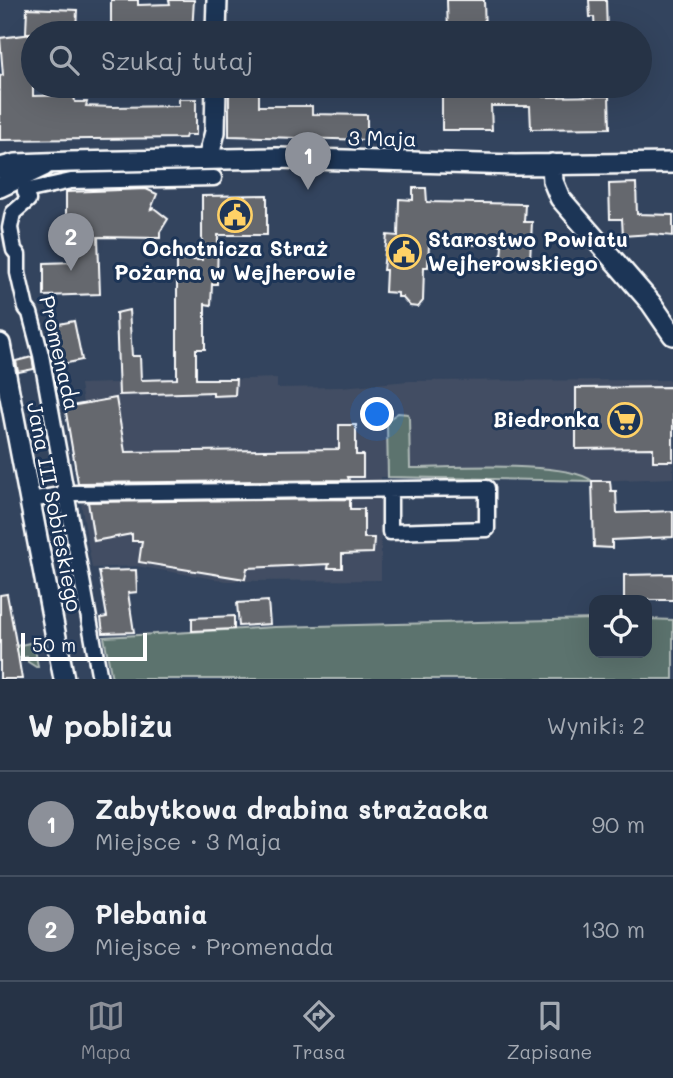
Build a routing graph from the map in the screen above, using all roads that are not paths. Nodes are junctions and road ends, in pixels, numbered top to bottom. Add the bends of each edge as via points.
1 (217, 0) edge
2 (216, 21) edge
3 (216, 98) edge
4 (673, 163) edge
5 (48, 164) junction
6 (552, 164) junction
7 (0, 168) edge
8 (211, 169) junction
9 (0, 187) edge
10 (673, 335) edge
11 (0, 344) edge
12 (390, 489) junction
13 (68, 493) junction
14 (30, 500) junction
15 (64, 679) edge
16 (100, 679) edge

1 - 2 street
3 - 8 street
4 - 6 street, 3 Maja
5 - 7 street, 3 Maja
5 - 8 street, 3 Maja
5 - 9 street, 3 Maja
6 - 8 street, 3 Maja via 290,159
6 - 10 street via 560,198
8 - 13 street, Promenada via 64,182 25,191 28,200 13,213 10,228 18,273 41,355
11 - 14 street, Jana III Sobieskiego
12 - 12 street via 390,532 487,529 487,488
12 - 13 street
13 - 14 street
13 - 16 street, Promenada
14 - 15 street, Jana III Sobieskiego

